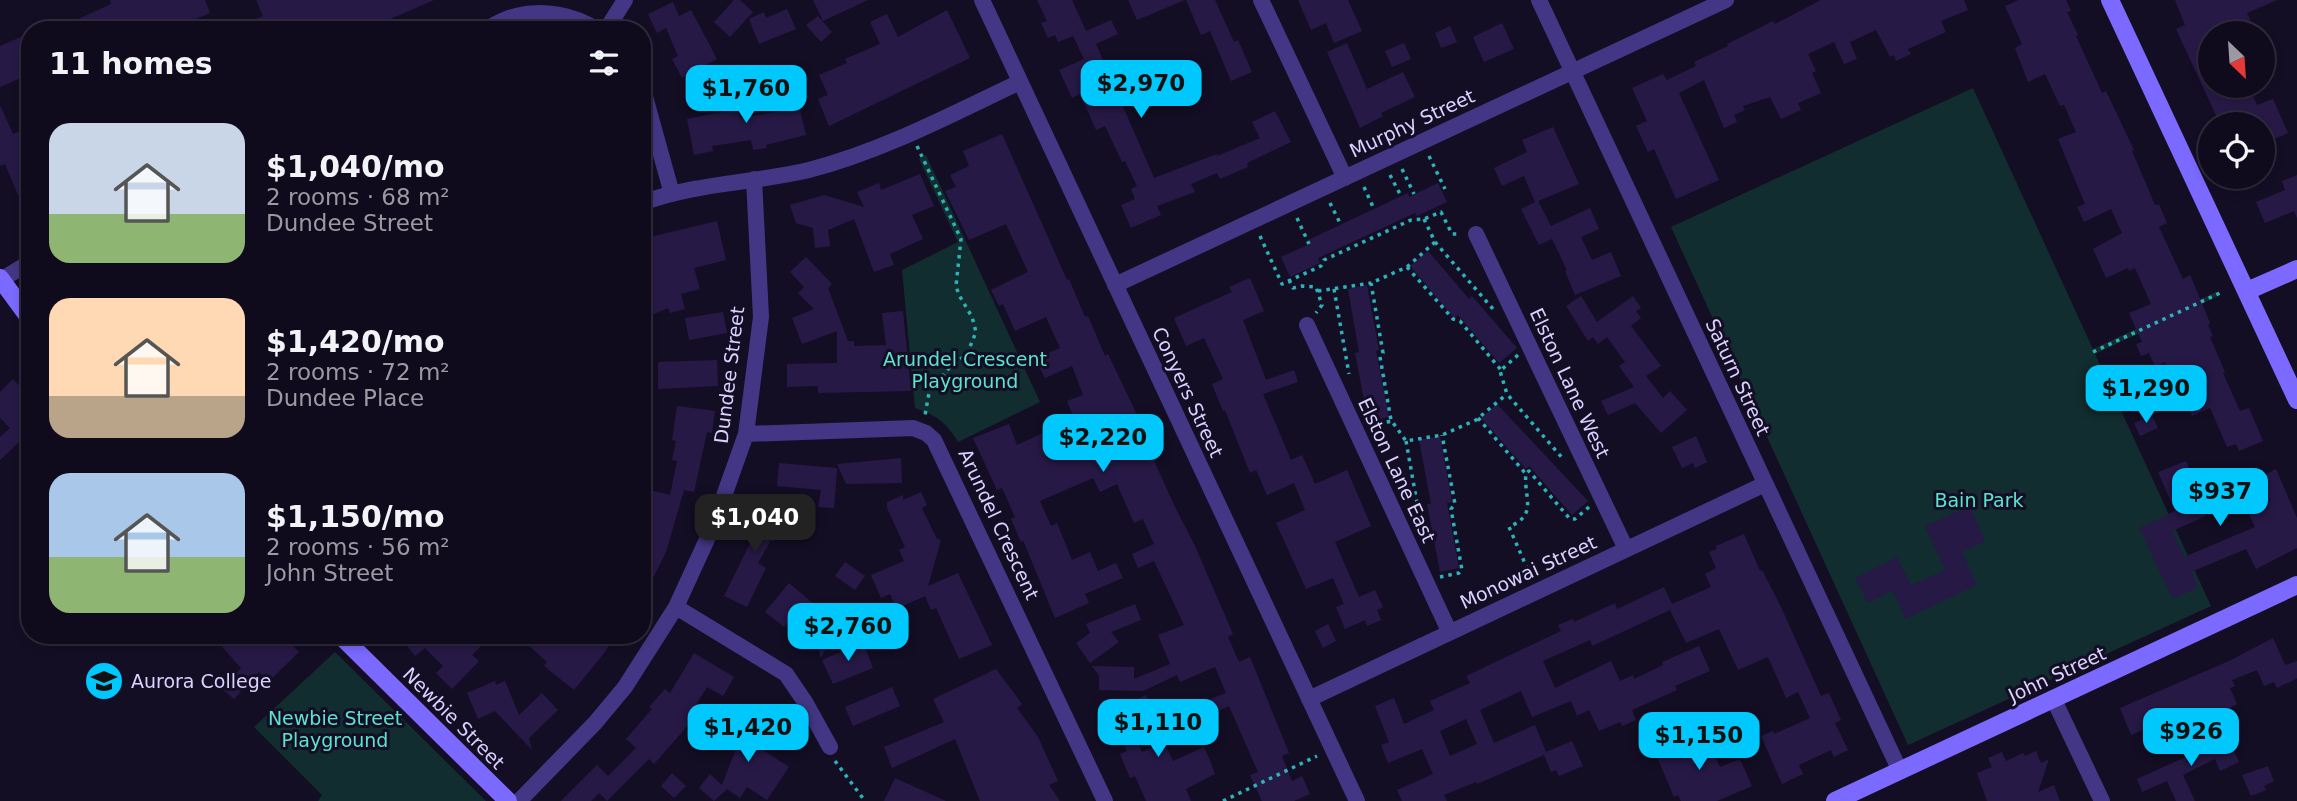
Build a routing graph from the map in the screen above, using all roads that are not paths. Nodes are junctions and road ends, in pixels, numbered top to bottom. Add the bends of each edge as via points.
1 (625, 0) edge
2 (982, 0) edge
3 (1261, 0) edge
4 (1539, 0) edge
5 (1726, 0) edge
6 (2110, 0) edge
7 (504, 21) edge
8 (581, 21) edge
9 (612, 21) edge
10 (1573, 72) junction
11 (1020, 82) junction
12 (651, 118) edge
13 (1345, 178) junction
14 (754, 180) junction
15 (672, 194) junction
16 (651, 200) edge
17 (1476, 234) road end
18 (21, 267) edge
19 (2297, 269) edge
20 (0, 279) edge
21 (1115, 285) junction
22 (2247, 291) junction
23 (21, 307) edge
24 (1307, 325) road end
25 (2297, 400) edge
26 (746, 434) junction
27 (1765, 484) junction
28 (1626, 549) junction
29 (2297, 585) edge
30 (676, 607) junction
31 (1450, 631) junction
32 (349, 644) edge
33 (2053, 698) junction
34 (1309, 699) junction
35 (833, 754) road end
36 (1900, 771) junction
37 (508, 801) edge
38 (519, 801) edge
39 (1105, 801) edge
40 (1357, 801) edge
41 (1835, 801) edge
42 (2102, 801) edge

1 - 9 street
2 - 11 street, Conyers Street
3 - 13 street
4 - 10 street, Saturn Street
5 - 10 street, Murphy Street
6 - 22 street
7 - 8 street via 545,13
10 - 13 street, Murphy Street
10 - 27 street, Saturn Street
11 - 14 street via 837,162
11 - 21 street, Conyers Street
12 - 15 street
13 - 21 street, Murphy Street
14 - 15 street
14 - 26 street, Dundee Street via 761,317
15 - 16 street
17 - 28 street, Elston Lane West
18 - 20 street
19 - 22 street
20 - 23 street
21 - 34 street, Conyers Street
22 - 25 street
24 - 31 street, Elston Lane East
26 - 30 street, Dundee Street via 715,524
26 - 39 street, Arundel Crescent via 913,428 934,440
27 - 28 street, Monowai Street
27 - 36 street, Saturn Street
28 - 31 street, Monowai Street
29 - 33 street, John Street
30 - 35 street via 786,674
30 - 38 street, Dundee Street via 617,696
31 - 34 street, Monowai Street
32 - 37 street, Newbie Street
33 - 36 street, John Street
33 - 42 street
34 - 40 street, Conyers Street
36 - 41 street, John Street

